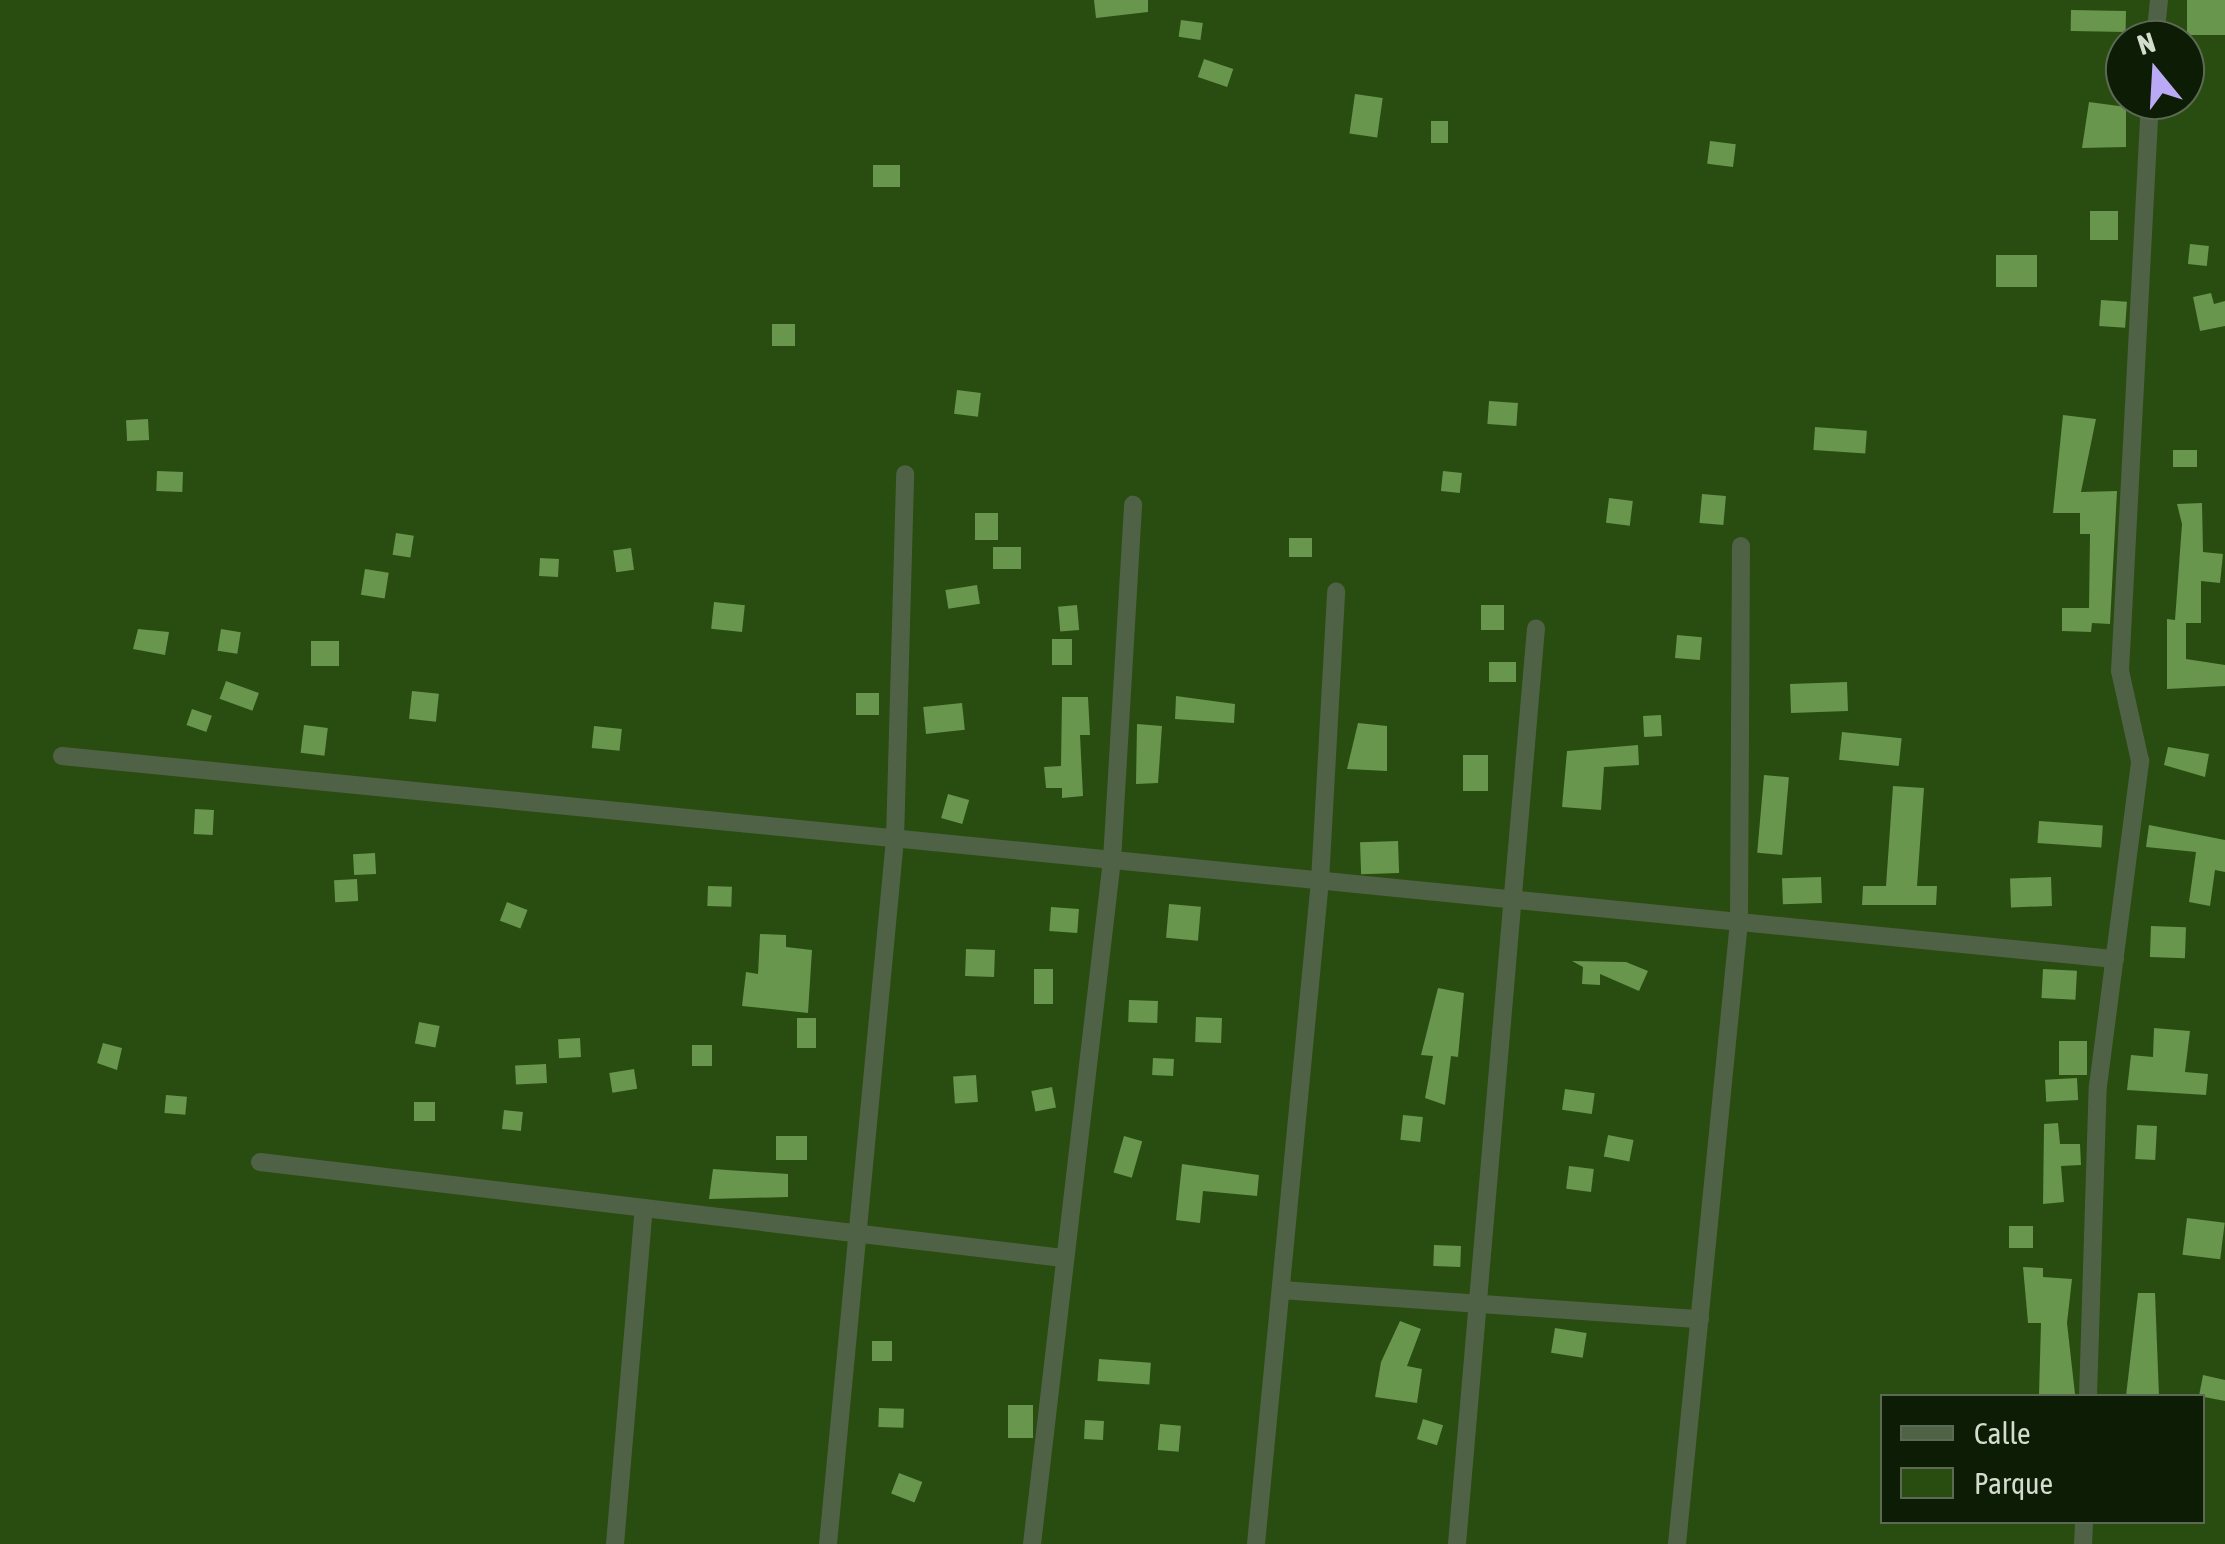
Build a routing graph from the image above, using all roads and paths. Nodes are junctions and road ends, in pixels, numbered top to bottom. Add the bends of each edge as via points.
1 (2149, 120) edge
2 (906, 474) dead end
3 (1133, 505) dead end
4 (1741, 546) dead end
5 (1336, 591) dead end
6 (1536, 628) dead end
7 (62, 756) dead end
8 (895, 839) junction
9 (1112, 860) junction
10 (1320, 881) junction
11 (1514, 900) junction
12 (1739, 922) junction
13 (2115, 959) junction
14 (260, 1162) dead end
15 (644, 1208) junction
16 (858, 1233) junction
17 (1066, 1258) junction
18 (1281, 1290) junction
19 (1478, 1304) junction
20 (1700, 1319) junction
21 (2088, 1394) edge
22 (615, 1544) edge
23 (828, 1544) edge
24 (1032, 1544) edge
25 (1256, 1544) edge
26 (1457, 1544) edge
27 (1677, 1544) edge

1 - 13 street via 2120,670 2140,761
2 - 8 street
3 - 9 street
4 - 12 street
5 - 10 street
6 - 11 street
7 - 8 street
8 - 9 street
8 - 16 street
9 - 10 street
9 - 17 street
10 - 11 street
10 - 18 street
11 - 12 street
11 - 19 street
12 - 13 street
12 - 20 street
13 - 21 street via 2098,1086
14 - 15 street
15 - 16 street
15 - 22 street
16 - 17 street
16 - 23 street
17 - 24 street
18 - 19 street
18 - 25 street
19 - 20 street
19 - 26 street
20 - 27 street

